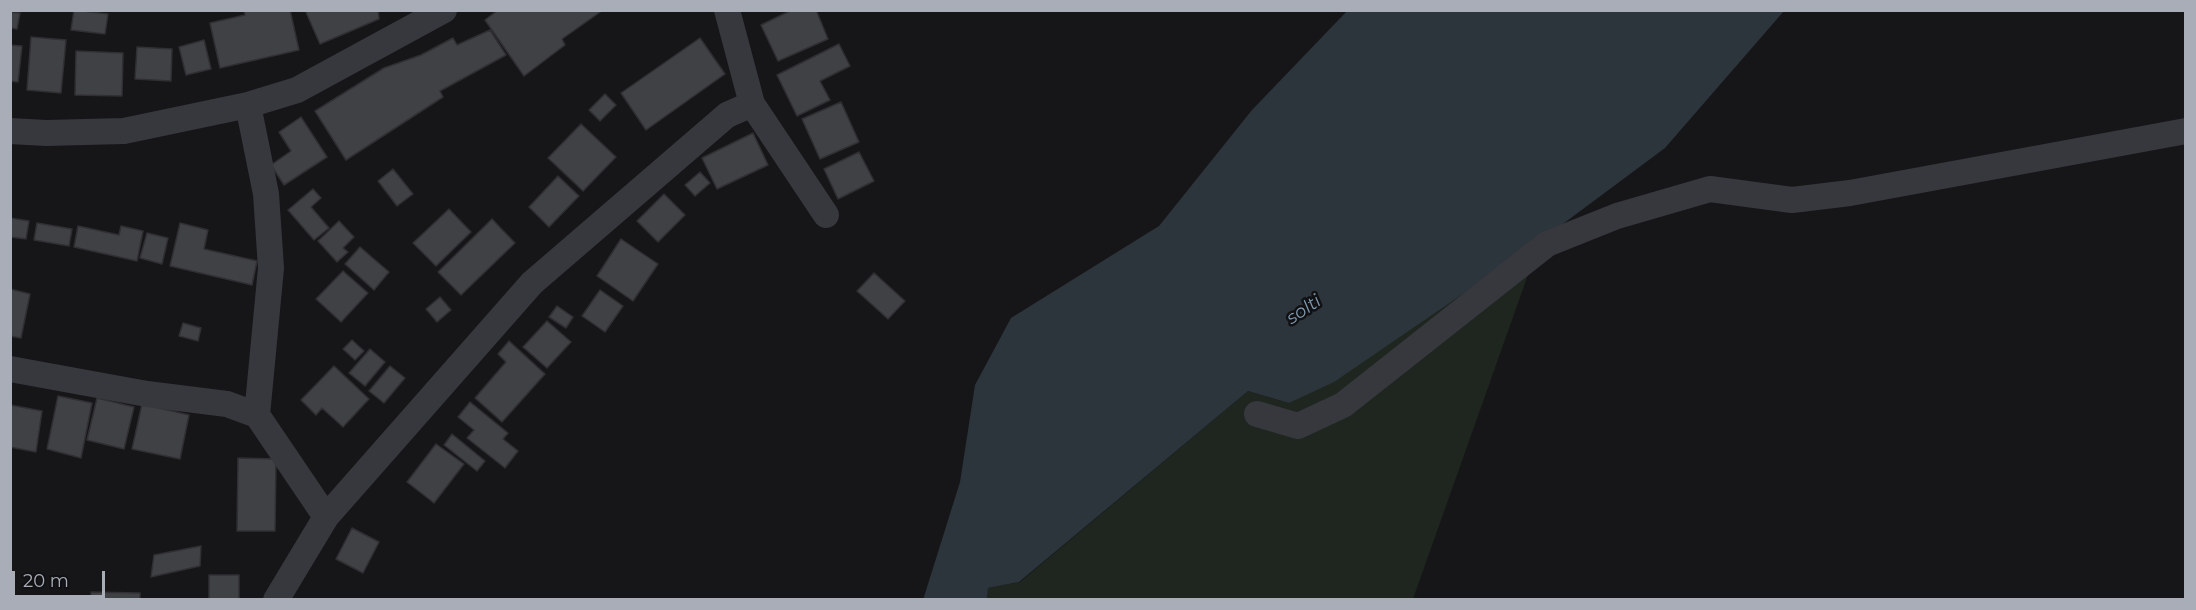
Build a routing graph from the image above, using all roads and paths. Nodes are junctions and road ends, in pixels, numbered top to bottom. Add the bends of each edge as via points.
1 (444, 10) edge
2 (727, 10) edge
3 (752, 104) junction
4 (248, 105) junction
5 (10, 131) edge
6 (2186, 131) edge
7 (826, 216) dead end
8 (10, 369) edge
9 (1257, 414) dead end
10 (257, 415) junction
11 (326, 517) junction
12 (276, 600) edge

1 - 4 street via 297,90
2 - 3 street
3 - 7 street
3 - 11 street via 727,115 532,283
4 - 5 street via 124,131
4 - 10 street via 266,194 271,268
6 - 9 street via 1850,194 1792,200 1710,189 1617,216 1547,244 1343,405 1298,426
8 - 10 street via 227,404
10 - 11 street
11 - 12 street

